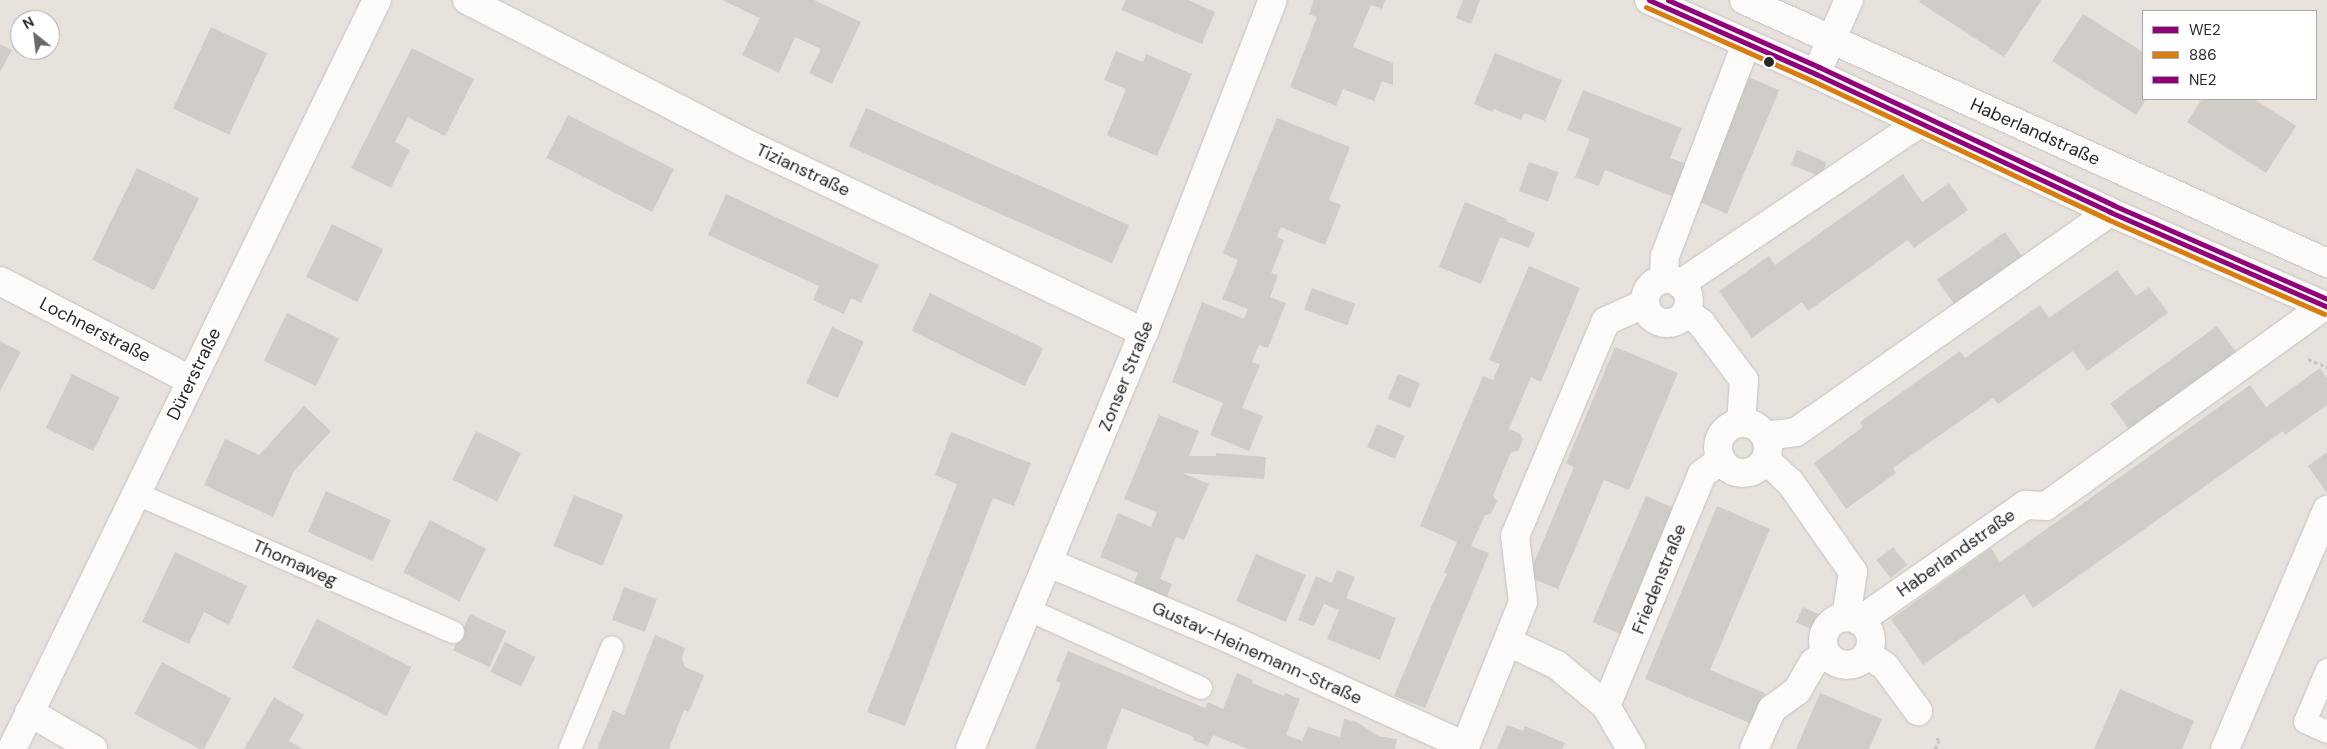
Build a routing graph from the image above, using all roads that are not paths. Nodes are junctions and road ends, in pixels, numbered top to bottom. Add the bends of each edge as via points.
1 (378, 0) edge
2 (467, 0) edge
3 (1273, 0) edge
4 (1649, 0) edge
5 (1744, 0) edge
6 (1849, 0) edge
7 (1832, 40) junction
8 (1746, 44) junction
9 (1816, 74) junction
10 (1920, 123) junction
11 (2110, 212) junction
12 (2327, 263) edge
13 (0, 281) edge
14 (1672, 282) junction
15 (1644, 304) junction
16 (2326, 307) edge
17 (1686, 312) junction
18 (1144, 332) junction
19 (190, 380) junction
20 (1741, 423) junction
21 (1766, 448) junction
22 (1722, 460) junction
23 (137, 494) junction
24 (2327, 510) edge
25 (1049, 563) junction
26 (1029, 610) junction
27 (1852, 619) junction
28 (453, 632) dead end
29 (1508, 642) junction
30 (612, 647) dead end
31 (1826, 654) junction
32 (1867, 654) junction
33 (2327, 670) edge
34 (1201, 688) dead end
35 (1606, 706) junction
36 (1918, 711) dead end
37 (30, 712) junction
38 (2327, 732) edge
39 (1464, 748) edge
40 (12, 749) edge
41 (93, 749) edge
42 (570, 749) edge
43 (970, 749) edge
44 (1631, 749) edge
45 (1754, 749) edge
46 (2225, 749) edge

1 - 19 street, Dürerstraße
2 - 18 street, Tizianstraße via 744,142
3 - 18 street, Zonser Straße
4 - 8 street, Haberlandstraße
5 - 7 street, Haberlandstraße
6 - 7 street
7 - 9 street
7 - 12 street, Haberlandstraße
8 - 9 street, Haberlandstraße
8 - 14 street via 1665,256
9 - 10 street, Haberlandstraße
10 - 11 street, Haberlandstraße
10 - 14 street
11 - 16 street, Haberlandstraße
11 - 21 street via 1796,432
13 - 19 street, Lochnerstraße
14 - 15 street via 1652,285
14 - 17 street via 1687,294
15 - 17 street via 1650,316 1662,323 1676,322
15 - 29 street via 1606,321 1515,536 1523,602
16 - 27 street, Haberlandstraße via 2046,506 2025,505
17 - 20 street via 1701,323 1744,380
18 - 25 street, Zonser Straße
19 - 23 street, Dürerstraße
20 - 21 street via 1755,426
20 - 22 street via 1721,436 1719,452
21 - 22 street via 1755,470 1740,473 1726,466
21 - 27 street via 1853,572
22 - 35 street, Friedenstraße via 1702,474
23 - 28 lane, Thomaweg
23 - 37 street, Dürerstraße
24 - 46 street
25 - 26 street, Zonser Straße
25 - 39 street, Gustav-Heinemann-Straße via 1230,639
26 - 34 lane
26 - 43 street, Zonser Straße
27 - 31 street via 1831,624 1826,630 1823,646
27 - 32 street via 1869,633
29 - 35 street via 1557,665
29 - 39 street
30 - 42 lane
31 - 32 street via 1838,664 1846,665 1854,664
31 - 45 street via 1813,663 1797,691 1772,709
32 - 36 street via 1885,666
33 - 38 lane via 2305,722
35 - 44 street
37 - 40 street, Dürerstraße
37 - 41 street

